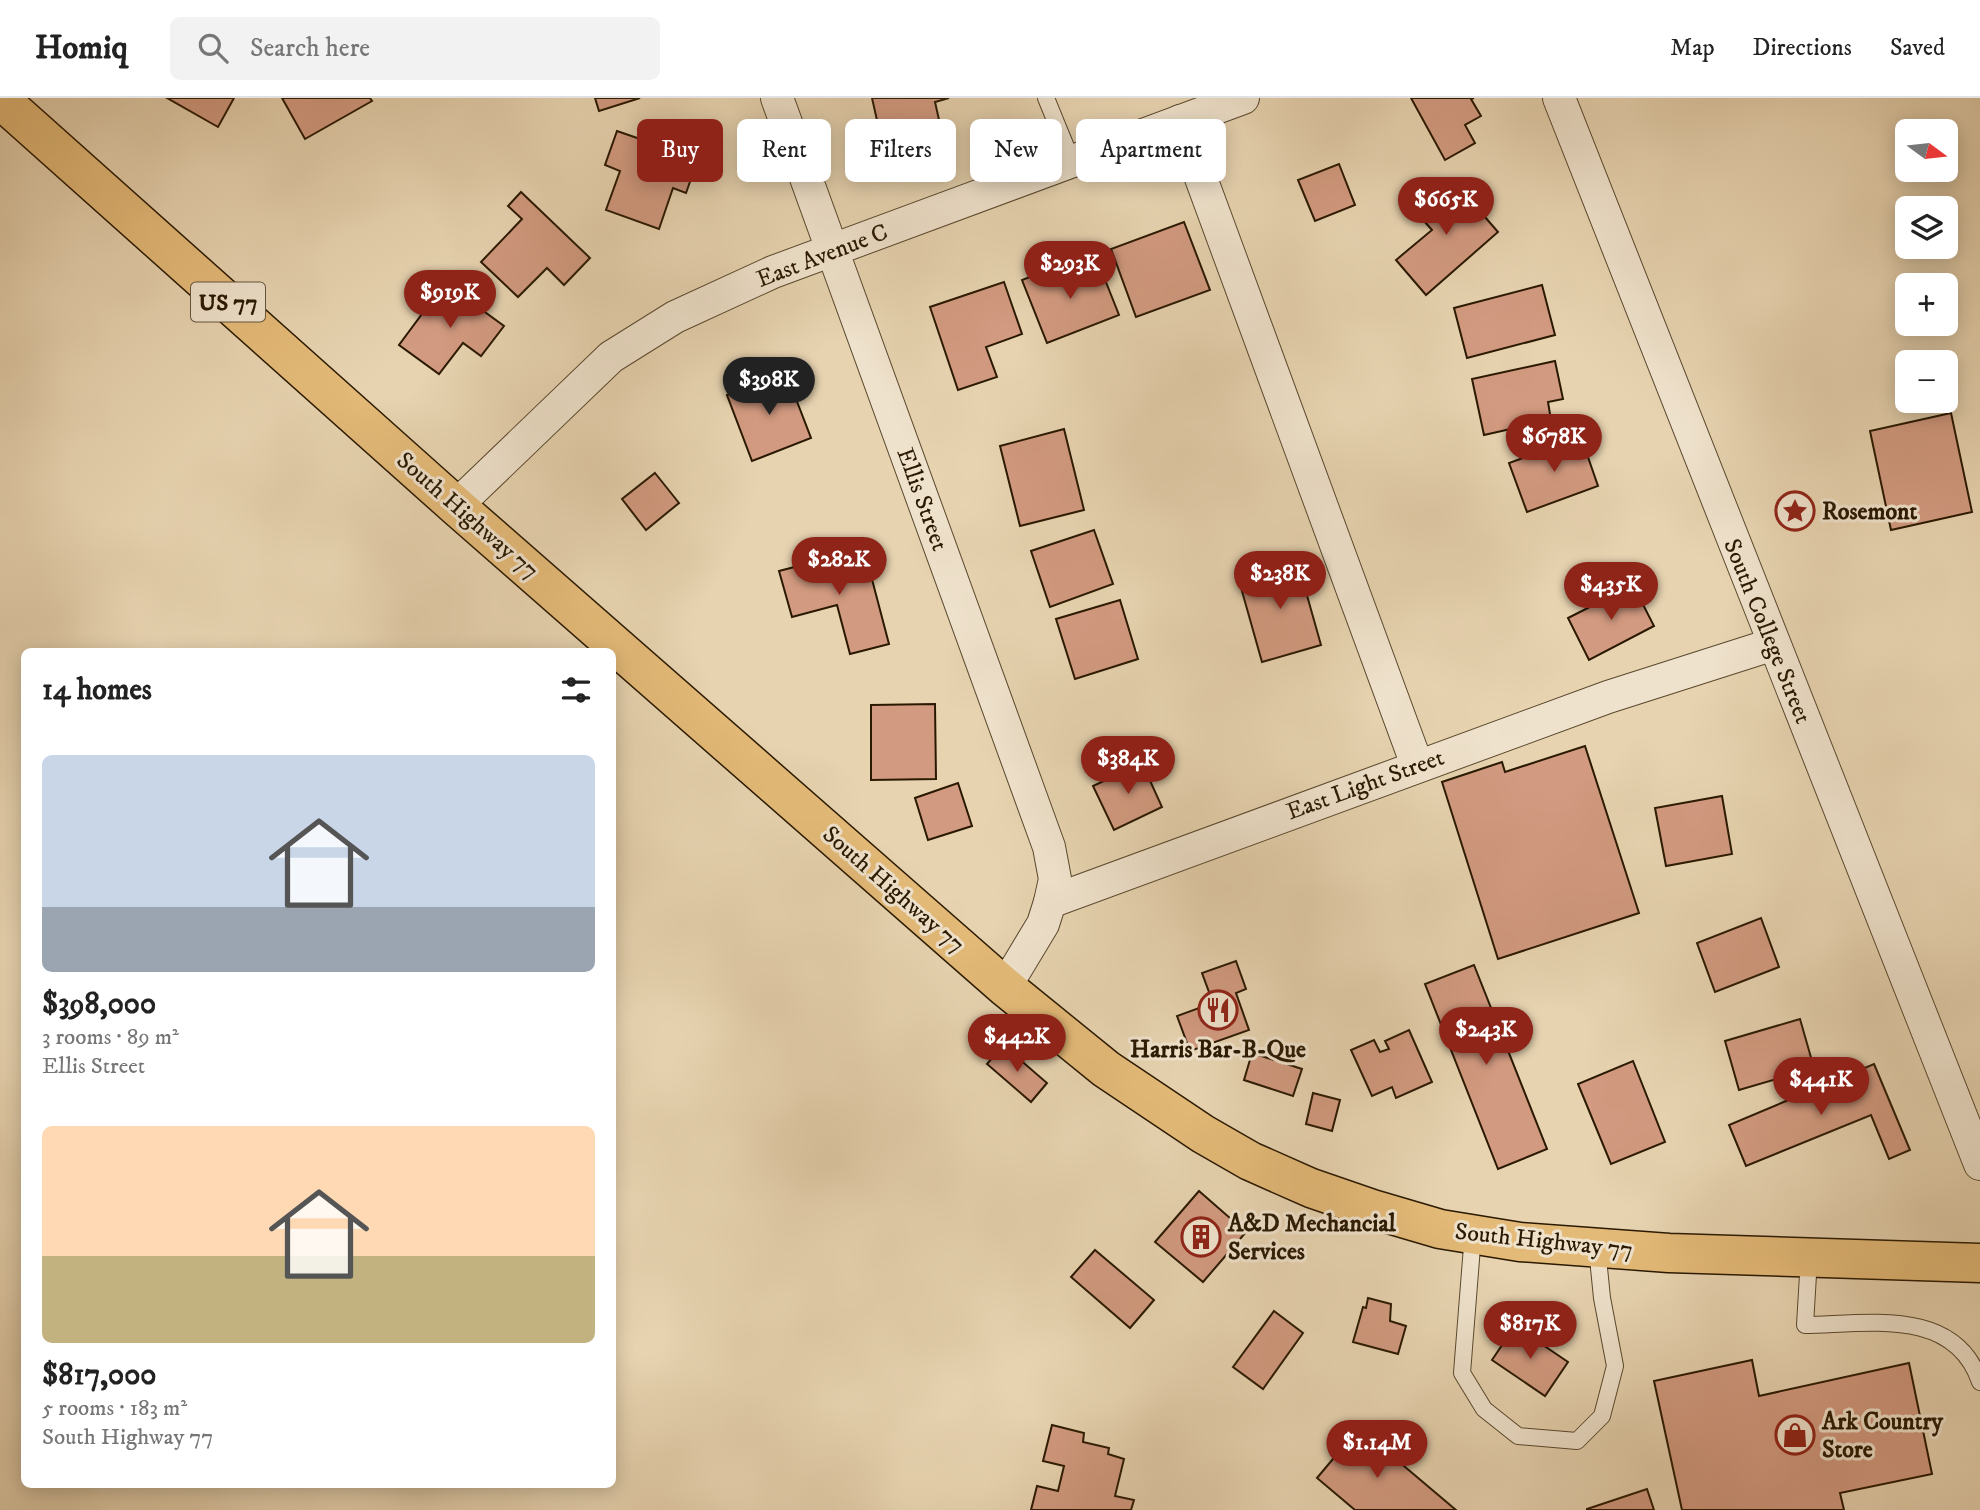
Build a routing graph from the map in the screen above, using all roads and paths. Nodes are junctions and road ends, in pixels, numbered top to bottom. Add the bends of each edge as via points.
1 (777, 98) edge
2 (1046, 98) edge
3 (1243, 98) edge
4 (1559, 98) edge
5 (0, 99) edge
6 (1185, 119) edge
7 (1076, 157) edge
8 (1071, 159) junction
9 (1202, 182) edge
10 (833, 250) junction
11 (456, 506) junction
12 (1774, 644) junction
13 (1417, 765) junction
14 (1050, 902) junction
15 (1005, 986) junction
16 (1980, 1164) edge
17 (1473, 1234) junction
18 (1597, 1248) junction
19 (1809, 1258) junction
20 (1980, 1263) edge
21 (1980, 1382) edge

1 - 10 street, Ellis Street
2 - 8 lane
3 - 6 street, East Avenue C
4 - 12 street, South College Street
5 - 11 main road, South Highway 77 / US 77
7 - 8 street, East Avenue C
8 - 10 street, East Avenue C
9 - 13 street
10 - 11 street, East Avenue C via 676,317 611,357
10 - 14 street, Ellis Street via 1049,847 1055,879
11 - 15 main road, South Highway 77 / US 77
12 - 13 street, East Light Street
12 - 16 street, South College Street
13 - 14 street, East Light Street
14 - 15 street via 1043,924
15 - 17 main road, South Highway 77 / US 77 via 1158,1107 1250,1161 1372,1209
17 - 18 main road, South Highway 77 / US 77
17 - 18 lane via 1462,1373 1484,1409 1518,1436 1577,1441 1602,1416 1615,1366
18 - 19 main road, South Highway 77 / US 77
19 - 20 main road, South Highway 77 / US 77
19 - 21 lane via 1805,1325 1908,1324 1936,1331 1965,1351

